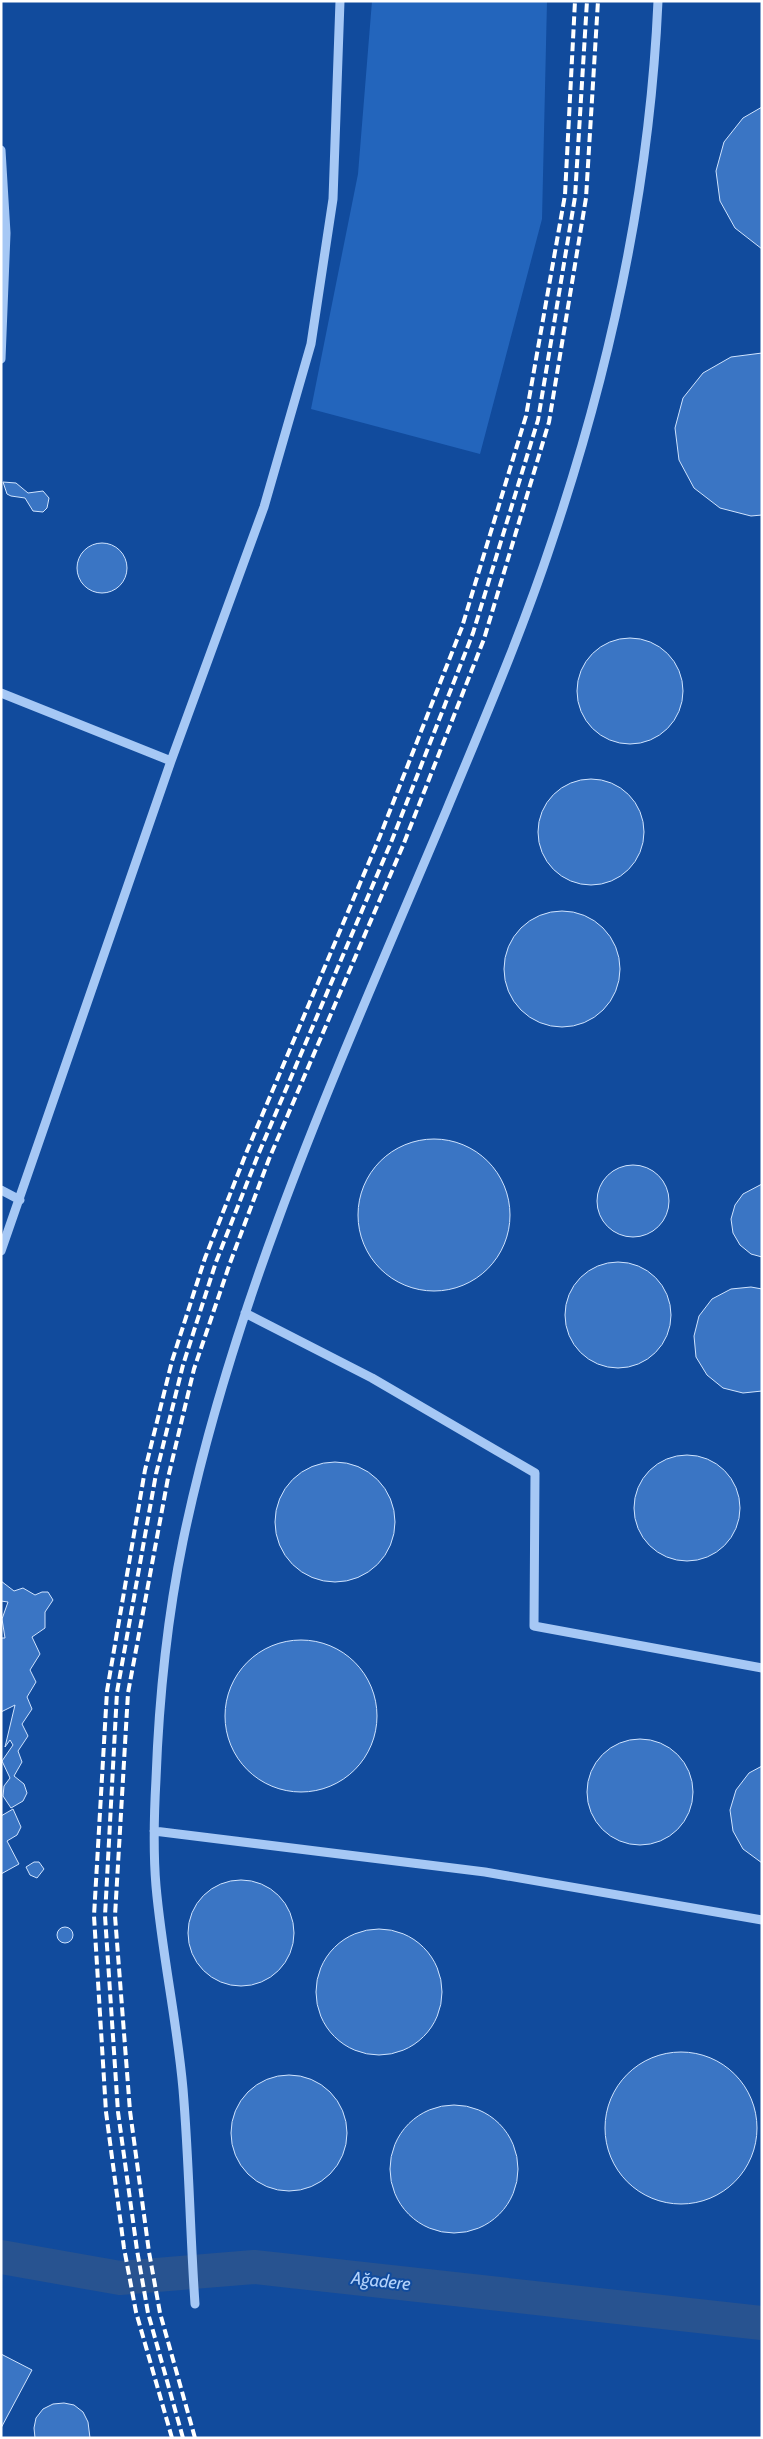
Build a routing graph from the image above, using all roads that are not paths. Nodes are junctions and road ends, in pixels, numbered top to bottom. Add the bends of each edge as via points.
1 (340, 1) edge
2 (658, 1) edge
3 (1, 150) edge
4 (1, 359) edge
5 (1, 693) edge
6 (171, 761) junction
7 (1, 1190) edge
8 (20, 1200) junction
9 (1, 1251) edge
10 (245, 1313) junction
11 (762, 1668) edge
12 (154, 1831) junction
13 (762, 1920) edge
14 (195, 2304) dead end

1 - 6 street via 333,199 311,344 264,507
2 - 10 street via 644,169 625,278 593,406 552,541 488,712 351,1037
3 - 4 street via 6,233
5 - 6 street
6 - 8 street
7 - 8 street
8 - 9 street
10 - 11 street via 372,1378 535,1473 534,1626
10 - 12 street via 207,1442 183,1540 171,1608 158,1709
12 - 13 street via 485,1872
12 - 14 street via 156,1886 183,2088

